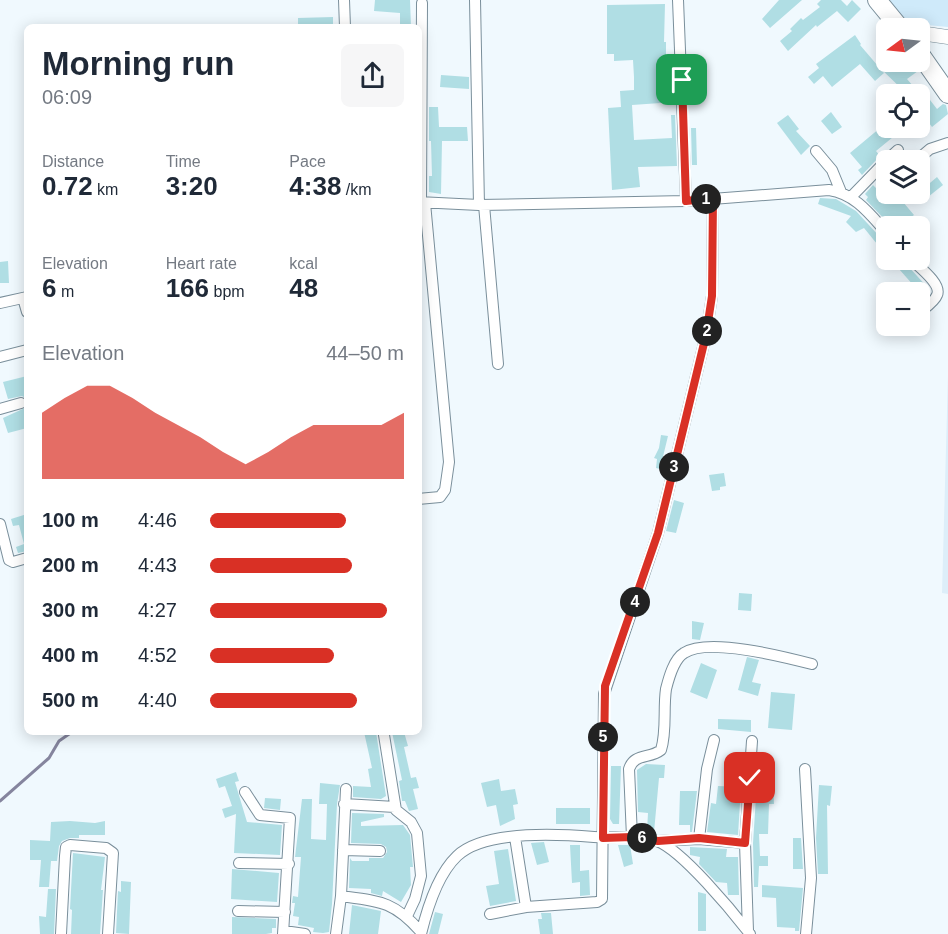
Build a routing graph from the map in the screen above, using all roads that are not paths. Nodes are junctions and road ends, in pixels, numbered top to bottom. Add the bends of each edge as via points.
1 (344, 0) edge
2 (475, 0) edge
3 (678, 0) edge
4 (877, 0) edge
5 (422, 3) dead end
6 (892, 18) edge
7 (345, 24) edge
8 (422, 24) edge
9 (930, 34) edge
10 (948, 37) edge
11 (930, 68) edge
12 (948, 94) edge
13 (948, 142) edge
14 (929, 150) edge
15 (816, 151) dead end
16 (876, 172) edge
17 (841, 192) junction
18 (851, 197) junction
19 (713, 198) junction
20 (686, 201) junction
21 (422, 203) edge
22 (481, 205) junction
23 (422, 212) edge
24 (876, 222) edge
25 (922, 270) edge
26 (24, 297) edge
27 (0, 303) edge
28 (930, 303) edge
29 (24, 351) edge
30 (0, 357) edge
31 (498, 364) dead end
32 (21, 403) dead end
33 (0, 409) edge
34 (422, 499) edge
35 (0, 524) edge
36 (24, 559) edge
37 (812, 664) dead end
38 (384, 735) dead end
39 (714, 740) dead end
40 (752, 741) dead end
41 (805, 769) dead end
42 (346, 789) dead end
43 (245, 792) dead end
44 (344, 804) junction
45 (395, 807) junction
46 (515, 837) junction
47 (632, 837) junction
48 (603, 838) junction
49 (699, 838) junction
50 (658, 841) junction
51 (745, 843) junction
52 (343, 850) junction
53 (380, 851) dead end
54 (239, 863) dead end
55 (289, 864) junction
56 (341, 896) junction
57 (526, 907) junction
58 (238, 911) dead end
59 (285, 912) junction
60 (490, 914) dead end
61 (407, 916) junction
62 (749, 932) edge
63 (284, 933) edge
64 (421, 933) edge
65 (61, 934) edge
66 (108, 934) edge
67 (305, 934) edge
68 (336, 934) edge
69 (806, 934) edge

1 - 7 street
2 - 22 street
3 - 20 street
4 - 6 highway
5 - 8 street
9 - 10 street
11 - 12 highway
13 - 14 street
15 - 17 street via 832,170
16 - 18 street
17 - 18 street
17 - 19 street
18 - 24 street
19 - 20 street
19 - 48 street via 712,296 706,335 658,533 604,694
20 - 22 street
21 - 22 street
22 - 31 street
23 - 34 street via 449,462 445,490 440,497
25 - 28 street via 938,291
26 - 27 street
29 - 30 street
32 - 33 street
35 - 36 street via 9,560
37 - 47 street via 761,651 703,647 691,649 678,658 666,689 661,750 637,758 629,769
38 - 45 street
39 - 49 street
40 - 51 street
41 - 69 street via 811,878
42 - 44 street
43 - 55 street via 260,815 290,818
44 - 45 street
44 - 52 street
45 - 61 street via 417,833 421,876
46 - 48 street via 552,834
46 - 57 street
46 - 64 street via 486,842 458,855 432,897
47 - 48 street
47 - 50 street
48 - 57 street via 601,900
49 - 50 street
49 - 51 street
50 - 62 street via 680,857
51 - 62 street
52 - 53 street
52 - 56 street
54 - 55 street
55 - 59 street
56 - 61 street via 376,899
56 - 68 street
57 - 60 street
58 - 59 street
59 - 63 street
61 - 64 street
63 - 67 street
65 - 66 street via 65,856 70,845 106,848 113,853

